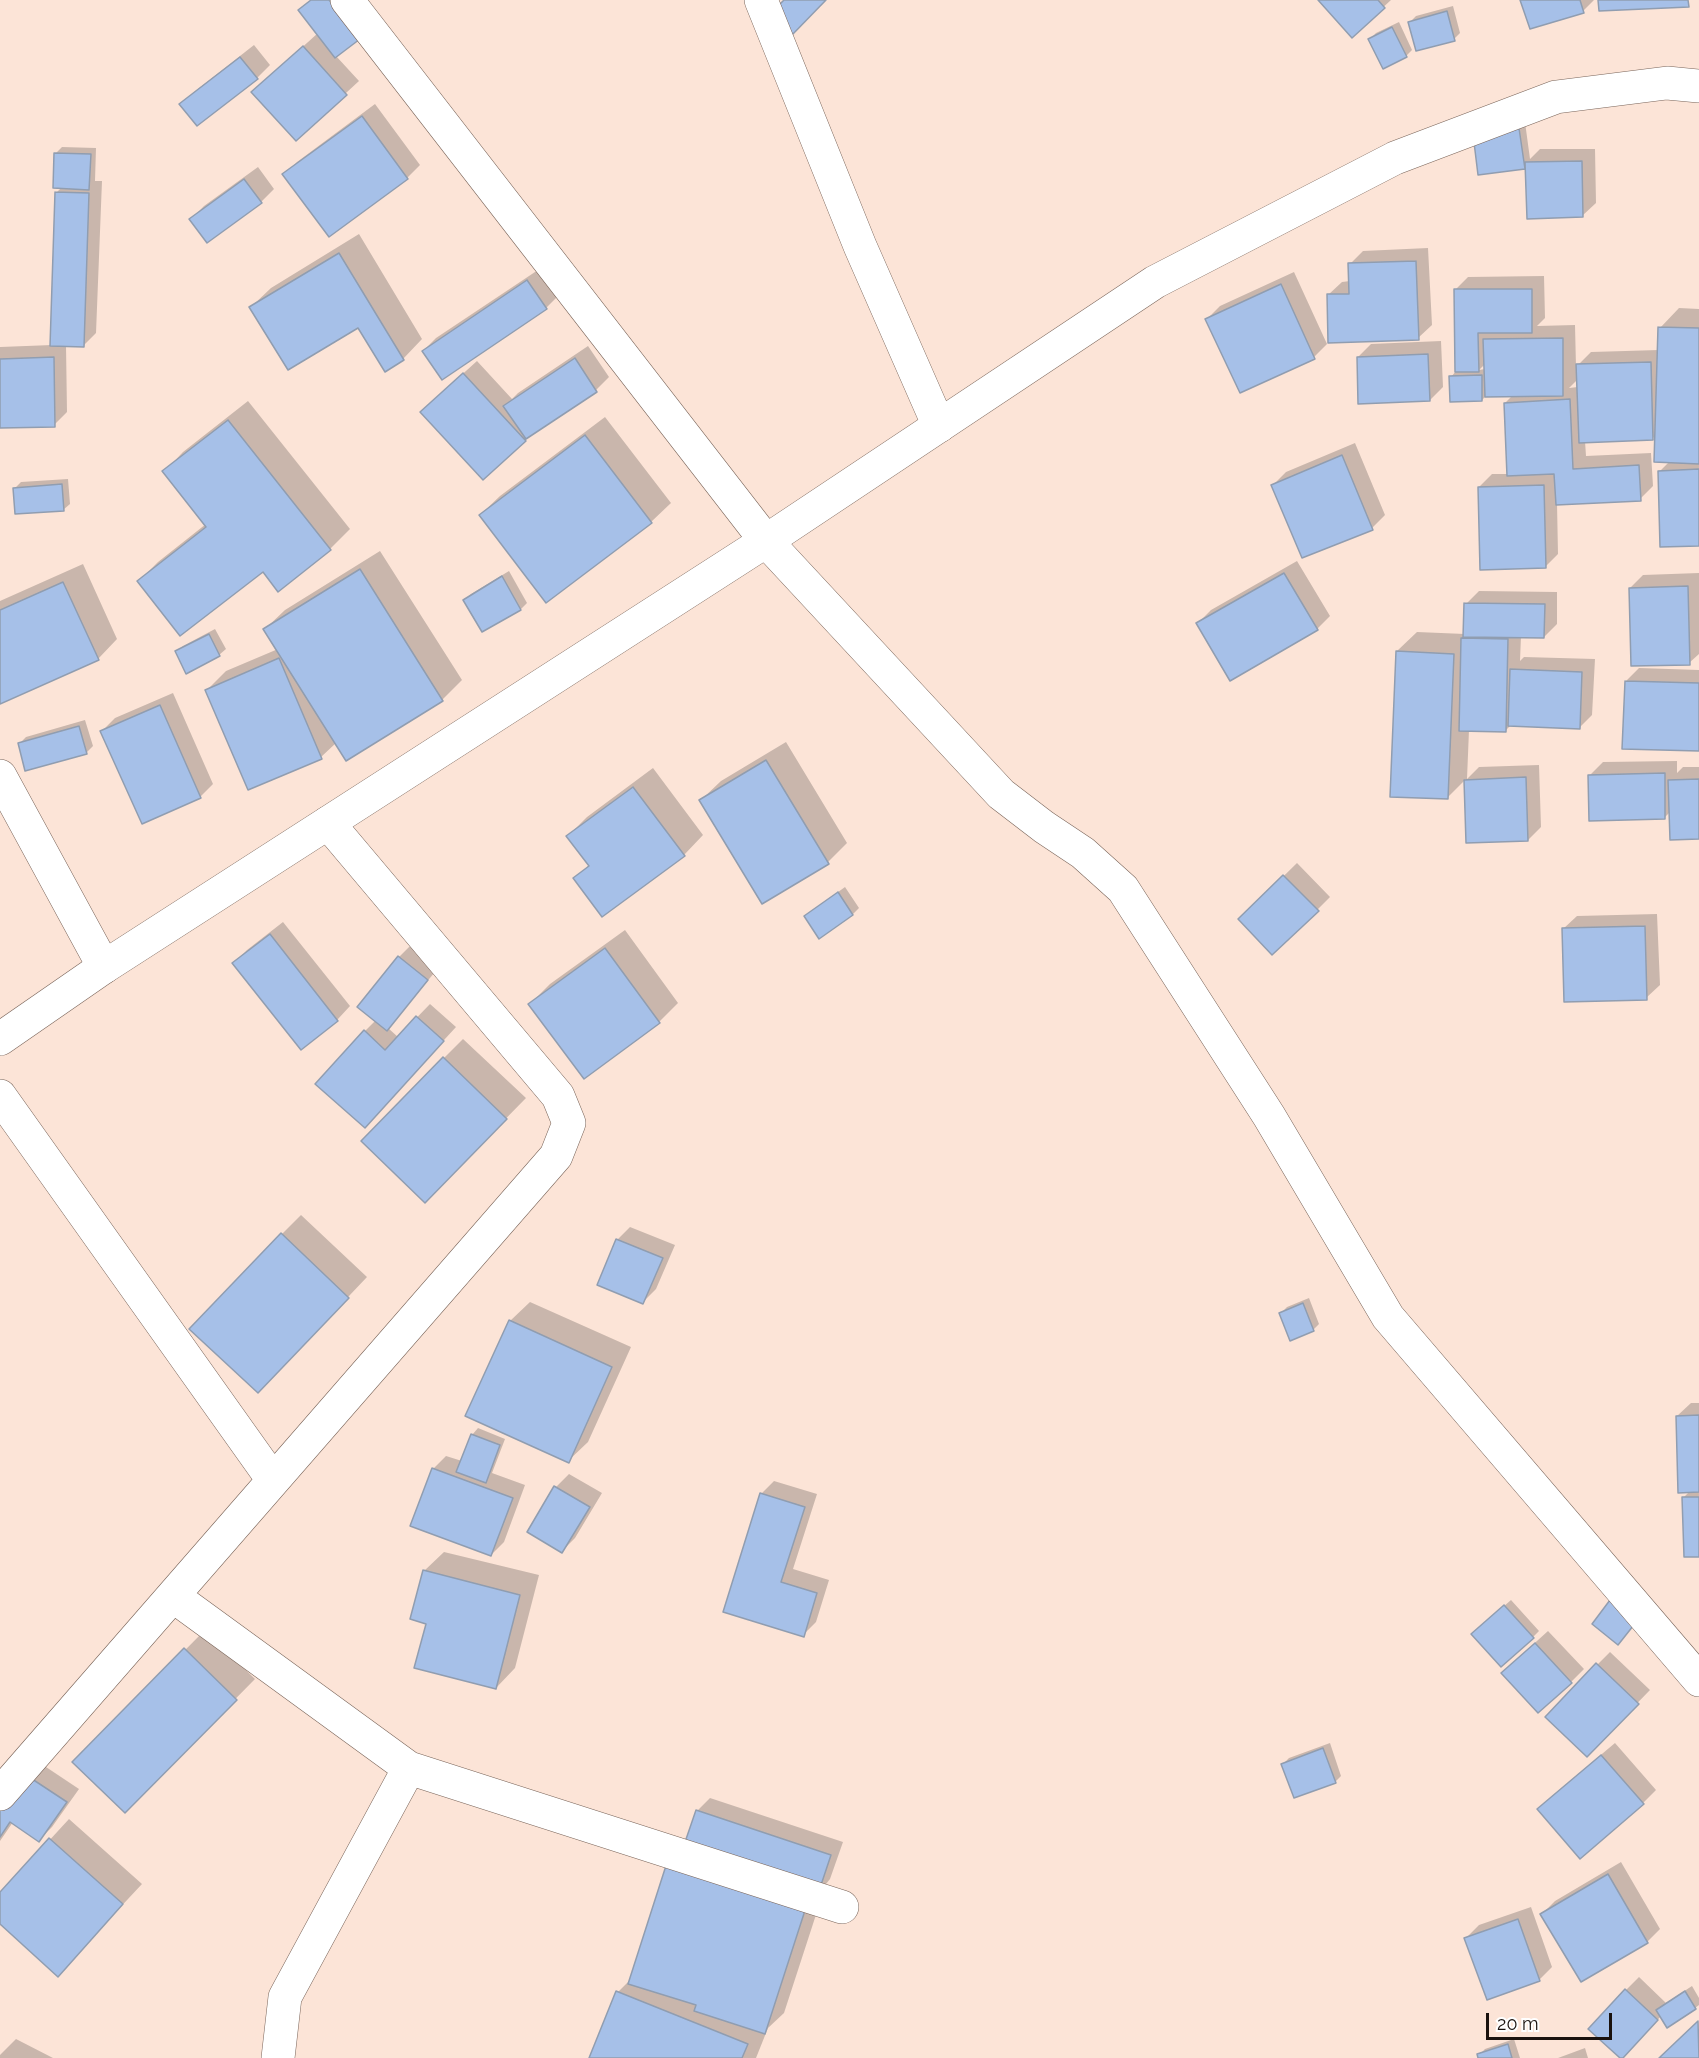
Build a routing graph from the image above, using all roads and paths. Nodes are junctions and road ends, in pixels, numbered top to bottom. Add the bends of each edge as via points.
1 (347, 0) edge
2 (761, 0) edge
3 (1699, 86) edge
4 (939, 426) junction
5 (766, 542) junction
6 (0, 776) edge
7 (328, 823) junction
8 (104, 967) junction
9 (0, 1039) edge
10 (0, 1096) edge
11 (273, 1480) junction
12 (173, 1596) junction
13 (1699, 1680) edge
14 (409, 1768) junction
15 (0, 1794) edge
16 (842, 1907) dead end
17 (279, 2058) edge

1 - 5 street
2 - 4 street via 860,246
3 - 4 street via 1668,83 1556,97 1395,158 1155,282
4 - 5 street
5 - 7 street
5 - 13 street via 1001,794 1083,853 1123,889 1269,1116 1388,1317
6 - 8 street
7 - 8 street
7 - 11 street via 558,1096 568,1123 556,1156
8 - 9 street
10 - 11 street
11 - 12 street
12 - 14 street
12 - 15 street
14 - 16 street
14 - 17 street via 285,1997

